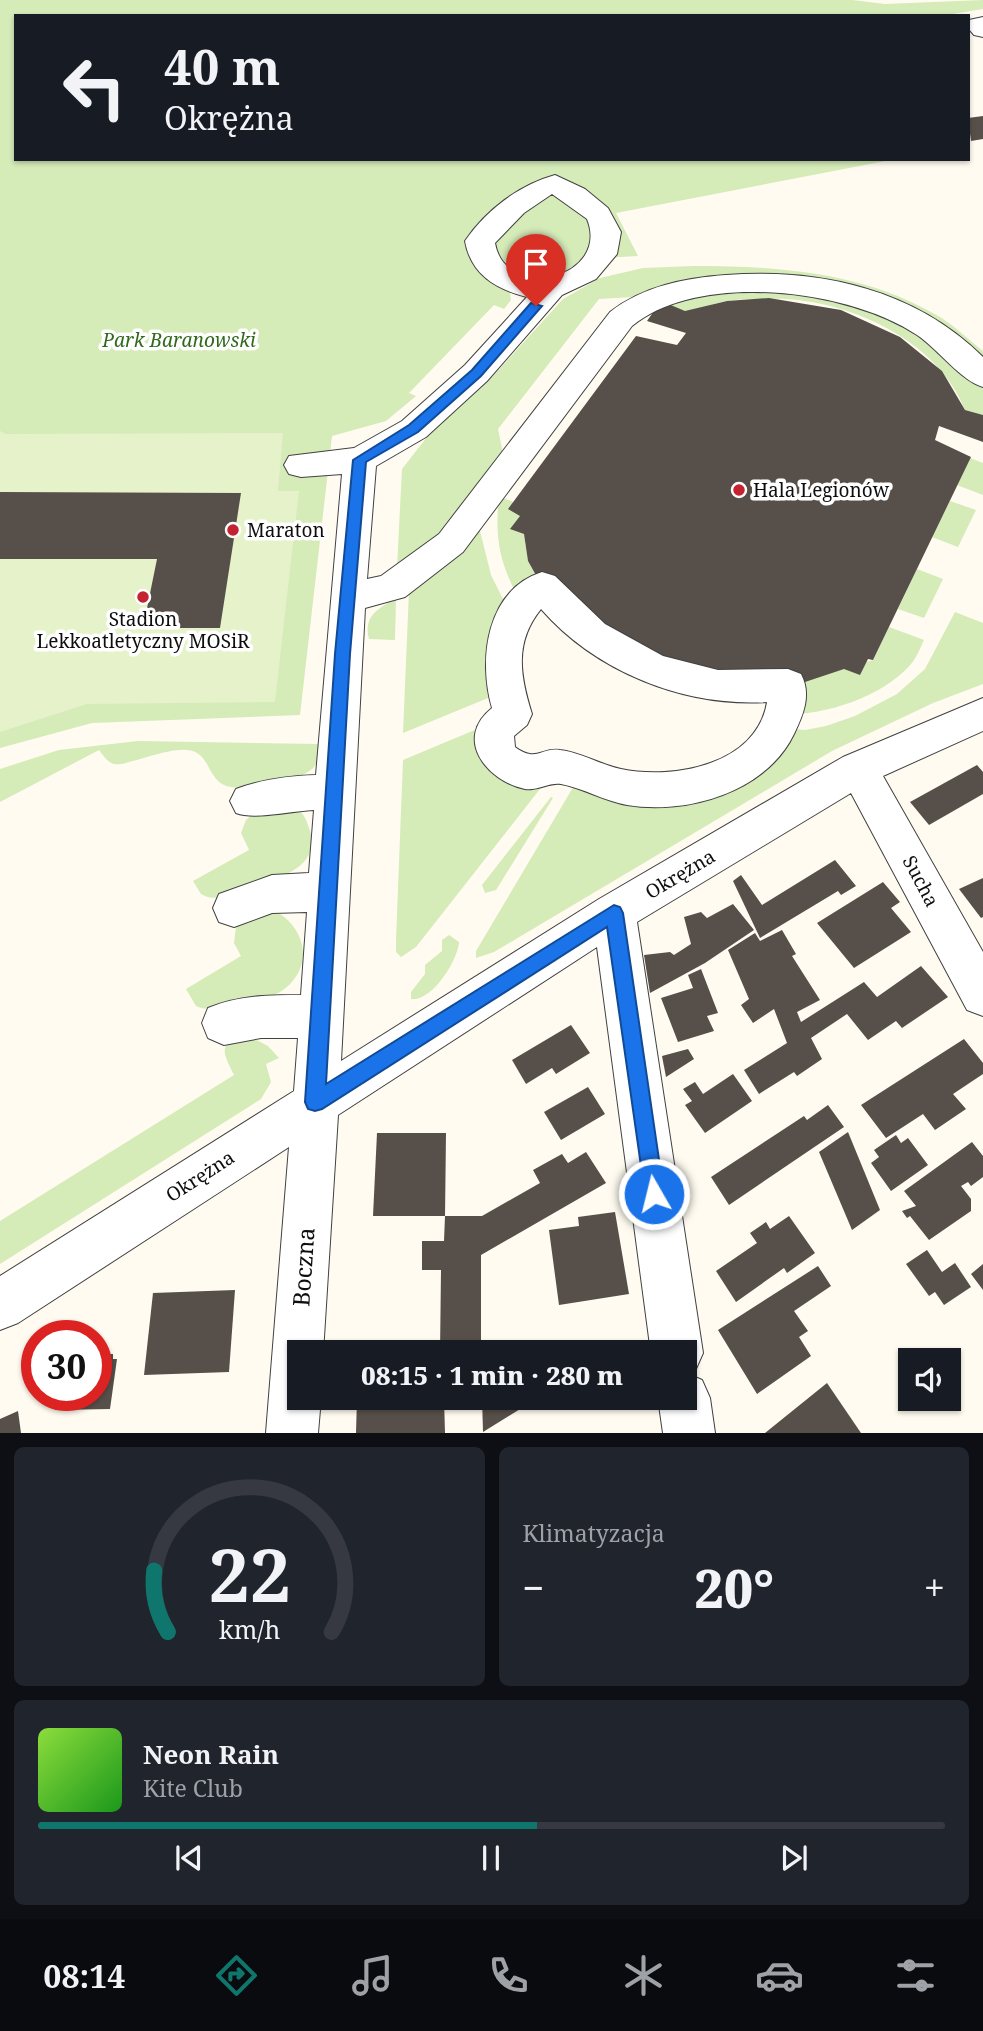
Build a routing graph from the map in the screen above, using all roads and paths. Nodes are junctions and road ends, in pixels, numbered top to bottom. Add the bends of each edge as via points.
1 (983, 24) edge
2 (983, 30) edge
3 (551, 289) dead end
4 (983, 376) edge
5 (360, 460) junction
6 (301, 465) dead end
7 (348, 598) junction
8 (983, 714) edge
9 (778, 727) joint
10 (857, 769) junction
11 (333, 791) junction
12 (250, 802) dead end
13 (328, 892) junction
14 (234, 908) dead end
15 (614, 913) junction
16 (983, 995) edge
17 (322, 1017) junction
18 (224, 1023) dead end
19 (315, 1102) junction
20 (0, 1304) edge
21 (675, 1340) edge
22 (686, 1410) edge
23 (292, 1433) edge
24 (689, 1433) edge

1 - 2 street via 978,24
3 - 5 street via 476,373 414,429
4 - 7 street via 923,323 826,287 738,283 666,294 636,304 451,543 392,587
5 - 6 street
5 - 7 street, Boczna
7 - 11 street, Boczna
8 - 10 street, Okrężna
9 - 9 street via 788,685 717,685 640,664 584,632 542,586 526,600 505,638 500,669 513,714 496,730 495,747 499,758 516,771 537,774 558,766 632,789 685,788 744,765
10 - 15 street, Okrężna
10 - 16 street, Sucha
11 - 12 street via 270,795
11 - 13 street, Boczna
13 - 14 street via 272,894
13 - 17 street, Boczna
15 - 19 street, Okrężna
15 - 21 street
17 - 18 street via 261,1016
17 - 19 street, Boczna
19 - 20 street, Okrężna
19 - 23 street, Boczna
22 - 24 street

